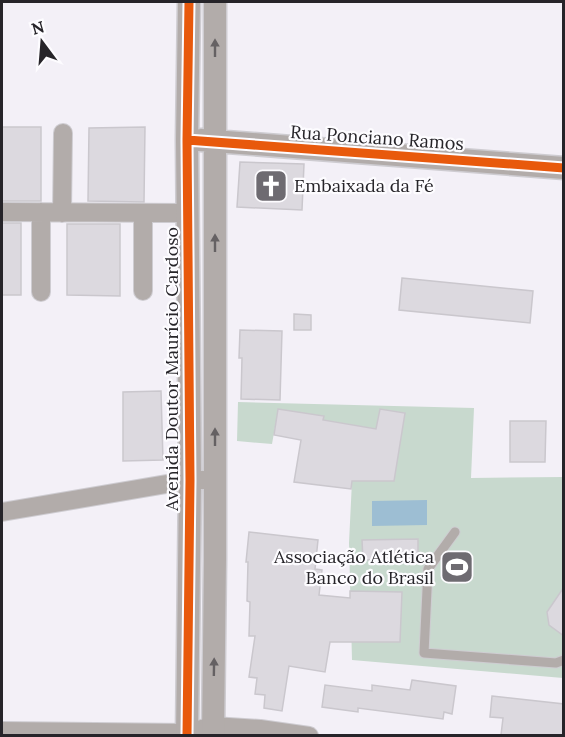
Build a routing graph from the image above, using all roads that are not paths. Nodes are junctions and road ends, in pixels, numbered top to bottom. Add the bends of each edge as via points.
1 (189, 2) edge
2 (215, 2) edge
3 (63, 133) dead end
4 (187, 140) junction
5 (214, 142) junction
6 (564, 168) edge
7 (2, 212) edge
8 (41, 212) junction
9 (62, 213) junction
10 (143, 213) junction
11 (188, 213) junction
12 (143, 291) dead end
13 (41, 292) dead end
14 (189, 302) junction
15 (215, 302) junction
16 (190, 480) junction
17 (215, 480) junction
18 (2, 512) edge
19 (455, 532) dead end
20 (564, 660) edge
21 (2, 731) edge
22 (213, 731) edge
23 (187, 734) edge
24 (309, 735) edge

1 - 4 street, Avenida Doutor Maurício Cardoso
5 -> 2 street
3 - 9 street
4 - 5 street, Rua Ponciano Ramos
4 - 11 street, Avenida Doutor Maurício Cardoso
5 - 6 street, Rua Ponciano Ramos
15 -> 5 street
7 - 8 street
8 - 9 street
8 - 13 street
9 - 10 street
10 - 11 street
10 - 12 street
11 - 14 street, Avenida Doutor Maurício Cardoso
14 - 15 street
14 - 16 street, Avenida Doutor Maurício Cardoso
17 -> 15 street
16 - 17 street
16 - 18 street
16 - 23 street, Avenida Doutor Maurício Cardoso
22 -> 17 street
19 - 20 lane via 428,569 424,653 556,663
21 - 23 street
22 - 23 street
22 - 24 street via 260,729

